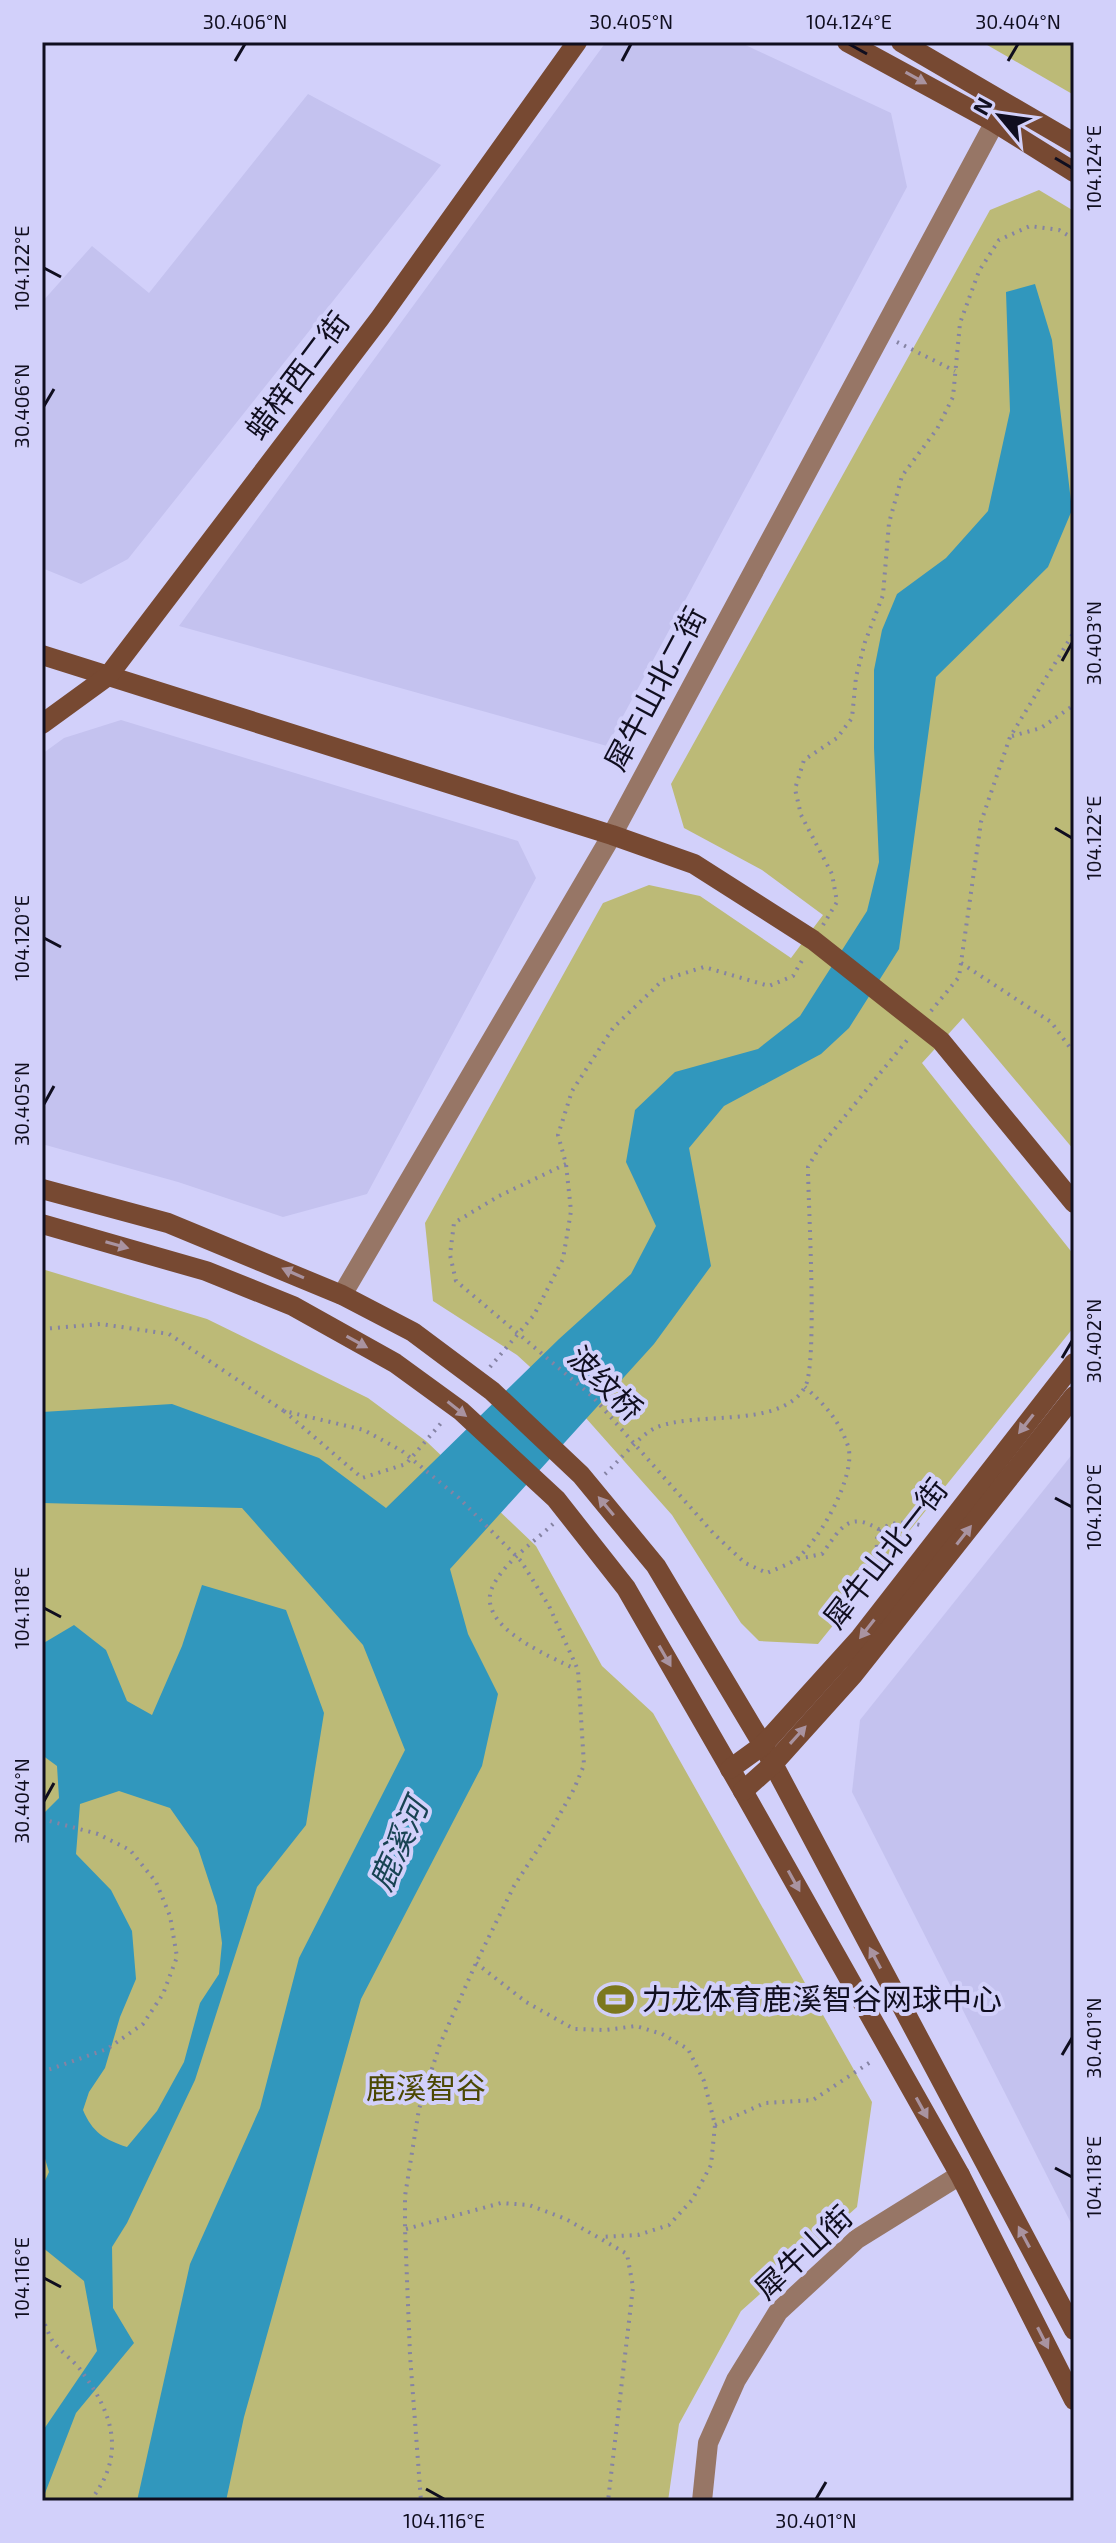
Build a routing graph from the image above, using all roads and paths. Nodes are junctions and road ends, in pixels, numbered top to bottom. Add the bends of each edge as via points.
1 (577, 42) edge
2 (847, 42) edge
3 (901, 42) edge
4 (1005, 102) junction
5 (994, 122) junction
6 (1074, 143) edge
7 (1074, 172) edge
8 (881, 334) junction
9 (955, 371) dead end
10 (1074, 632) edge
11 (42, 655) edge
12 (108, 676) junction
13 (1074, 705) edge
14 (42, 724) edge
15 (1010, 737) junction
16 (612, 835) junction
17 (961, 963) junction
18 (929, 1014) dead end
19 (909, 1038) dead end
20 (1074, 1053) edge
21 (566, 1164) dead end
22 (42, 1189) edge
23 (1074, 1203) edge
24 (42, 1224) edge
25 (342, 1295) junction
26 (42, 1329) edge
27 (1074, 1363) edge
28 (805, 1387) junction
29 (1074, 1396) edge
30 (597, 1482) dead end
31 (563, 1515) dead end
32 (920, 1525) dead end
33 (880, 1530) junction
34 (795, 1559) junction
35 (886, 1569) dead end
36 (578, 1670) junction
37 (763, 1745) junction
38 (772, 1765) junction
39 (730, 1769) junction
40 (743, 1791) junction
41 (42, 1819) edge
42 (476, 1963) junction
43 (888, 2047) junction
44 (42, 2072) edge
45 (715, 2125) junction
46 (960, 2175) junction
47 (405, 2229) junction
48 (600, 2237) junction
49 (42, 2320) edge
50 (1074, 2330) edge
51 (1074, 2400) edge
52 (90, 2501) edge
53 (421, 2501) edge
54 (608, 2501) edge
55 (702, 2501) edge

1 - 12 street, 蜡梓西二街 via 380,318
2 -> 5 street
3 - 4 street
4 - 5 street, 犀牛山北二街
4 - 6 street
5 - 7 street
5 - 8 street, 犀牛山北二街
8 - 9 path
8 - 16 street, 犀牛山北二街
10 - 15 path
11 - 12 street
12 - 14 street, 蜡梓西二街
12 - 16 street
13 - 15 path via 1041,728
15 - 17 path via 981,822
16 - 23 street via 694,864 813,940 941,1041
16 - 25 street, 犀牛山北二街
17 - 18 path via 959,977
17 - 20 path via 1051,1022
19 - 28 path via 808,1167 811,1356
21 - 34 path, 波纹桥 via 454,1223 450,1255 456,1281 593,1397 745,1563 767,1573
25 -> 22 street via 168,1223
24 -> 39 street via 206,1271 293,1306 395,1363 461,1411 556,1499 626,1588
37 -> 25 street via 656,1566 581,1475 492,1391 413,1332
26 - 36 path via 101,1324 169,1334 284,1411 364,1430 402,1451 459,1498 521,1561
27 -> 37 street, 犀牛山北一街 via 860,1638
28 - 30 path via 787,1404 755,1416 694,1419 653,1429
28 - 34 path via 832,1411 849,1449 844,1482 827,1524
38 -> 29 street, 犀牛山北一街 via 853,1675
31 - 36 path via 506,1569 491,1590 491,1610 510,1634
32 - 33 path via 903,1521
33 - 34 path via 853,1520 822,1554
33 - 35 path via 876,1553
36 - 42 path via 584,1765
37 - 38 street
37 - 39 street, 犀牛山北一街
38 - 40 street, 犀牛山北一街
50 -> 38 street
39 - 40 street
40 -> 43 street
41 - 44 path via 98,1834 130,1850 156,1882 170,1916 177,1957 163,1994 143,2024 107,2049
42 - 45 path via 526,2002 574,2029 636,2026 688,2049 704,2081
42 - 47 path via 440,2044 419,2109
43 - 45 path via 813,2100 765,2103
43 -> 46 street
45 - 48 path via 711,2165 692,2200 669,2225 638,2235
46 -> 51 street
46 - 55 street, 犀牛山街 via 857,2239 778,2312 736,2380 708,2443
47 - 48 path via 501,2203 529,2205
47 - 53 path
48 - 54 path via 627,2254 633,2287
49 - 52 path via 105,2409 113,2444 103,2485

